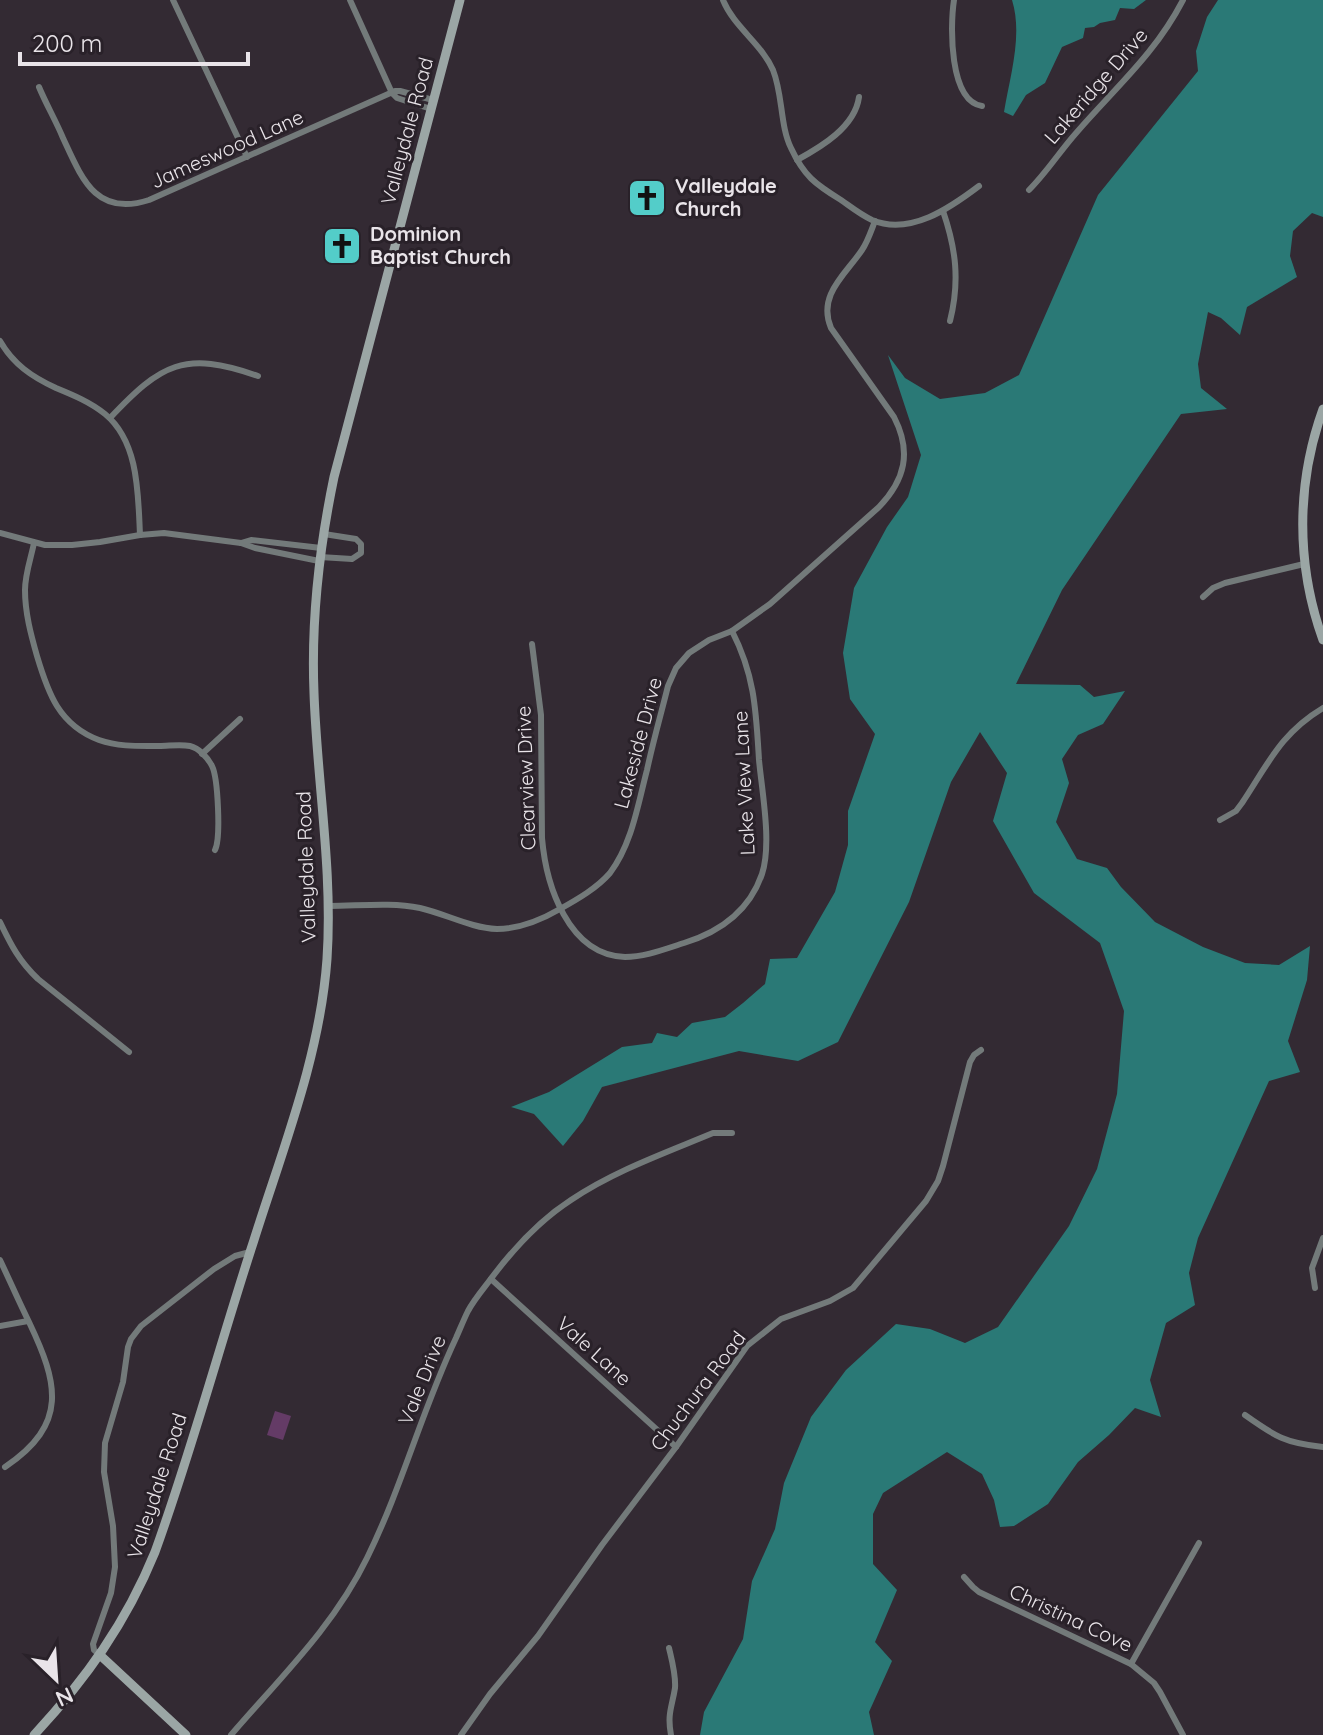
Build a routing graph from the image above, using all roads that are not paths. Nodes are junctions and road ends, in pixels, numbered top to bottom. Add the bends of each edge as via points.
1 (173, 0) edge
2 (350, 0) edge
3 (460, 0) edge
4 (723, 0) edge
5 (954, 0) edge
6 (1183, 0) edge
7 (39, 87) dead end
8 (392, 93) junction
9 (859, 97) dead end
10 (432, 104) junction
11 (982, 106) dead end
12 (247, 157) junction
13 (797, 160) junction
14 (979, 186) dead end
15 (1029, 190) dead end
16 (943, 211) junction
17 (875, 221) junction
18 (950, 321) dead end
19 (0, 341) edge
20 (9, 355) junction
21 (0, 362) edge
22 (258, 376) dead end
23 (1323, 409) edge
24 (110, 418) junction
25 (0, 533) edge
26 (322, 534) junction
27 (140, 535) junction
28 (34, 543) junction
29 (241, 543) junction
30 (320, 555) junction
31 (1304, 564) junction
32 (1203, 597) dead end
33 (732, 631) junction
34 (1323, 640) edge
35 (532, 644) dead end
36 (1323, 708) edge
37 (240, 719) dead end
38 (202, 754) junction
39 (1220, 820) dead end
40 (215, 850) dead end
41 (329, 906) junction
42 (561, 908) junction
43 (0, 922) edge
44 (981, 1050) dead end
45 (129, 1052) dead end
46 (732, 1133) dead end
47 (1323, 1238) edge
48 (250, 1252) junction
49 (0, 1260) edge
50 (491, 1279) junction
51 (1315, 1288) dead end
52 (28, 1321) junction
53 (0, 1326) edge
54 (1245, 1415) dead end
55 (676, 1447) junction
56 (1323, 1447) edge
57 (5, 1467) dead end
58 (1199, 1543) dead end
59 (964, 1577) dead end
60 (669, 1648) dead end
61 (101, 1656) junction
62 (1131, 1664) junction
63 (34, 1735) edge
64 (186, 1735) edge
65 (231, 1735) edge
66 (461, 1735) edge
67 (671, 1735) edge
68 (1183, 1735) edge

1 - 12 street
2 - 8 street
3 - 10 main road, Valleydale Road
4 - 13 street via 772,67
5 - 11 street via 956,70 969,100
6 - 15 street, Lakeridge Drive via 1148,54
7 - 12 street, Jameswood Lane via 86,184 105,200 142,202
8 - 10 street via 400,91
8 - 12 street, Jameswood Lane
9 - 13 street via 833,138
10 - 26 main road, Valleydale Road
13 - 17 street via 810,180
14 - 16 street
16 - 17 street via 908,224
16 - 18 street via 956,261
17 - 33 street, Lakeside Drive via 862,250 833,289 827,315 896,421 903,444 901,474 879,507
19 - 20 street
20 - 21 street
20 - 24 street via 32,375
22 - 24 street via 213,363 179,365 154,376
23 - 31 main road via 1304,488
24 - 27 street via 132,459
25 - 28 street
26 - 30 main road, Valleydale Road
26 - 30 street via 356,539 362,548 352,559
27 - 28 street via 88,544
27 - 29 street
28 - 38 street via 26,583 27,615 45,685 59,710 101,740 127,747 190,746
29 - 30 street
29 - 30 street via 251,540
30 - 41 main road, Valleydale Road via 314,691
31 - 32 street via 1225,583
31 - 34 main road
33 - 42 street, Lakeside Drive via 697,647 676,668 622,853 594,888
33 - 42 street, Lake View Lane via 754,690 763,799 766,850 748,902 715,932 625,957 590,946
35 - 42 street, Clearview Drive via 541,715 544,856
36 - 39 street via 1290,732 1236,811
37 - 38 street
38 - 40 street via 215,773
41 - 42 street, Lakeside Drive via 416,907 495,929 527,924
41 - 48 main road, Valleydale Road via 313,1048
43 - 45 street via 25,967
44 - 55 street, Chuchura Road via 970,1062 943,1166 926,1201 853,1288 781,1319 747,1346
46 - 50 street, Vale Drive via 713,1133 587,1190 536,1227
47 - 51 street via 1312,1268
48 - 61 main road, Valleydale Road via 155,1552
48 - 61 street via 204,1277 138,1329 128,1347 103,1457 115,1567 93,1644
49 - 52 street
50 - 55 street, Vale Lane
50 - 65 street, Vale Drive via 468,1311 448,1354 379,1532 338,1610
52 - 53 street
52 - 57 street via 47,1362 52,1401 42,1433
54 - 56 street via 1290,1442
55 - 66 street, Chuchura Road
58 - 62 street
59 - 62 street, Christina Cove via 979,1592
60 - 67 street via 675,1678
61 - 63 main road, Valleydale Road
61 - 64 main road
62 - 68 street, Christina Cove via 1160,1692

